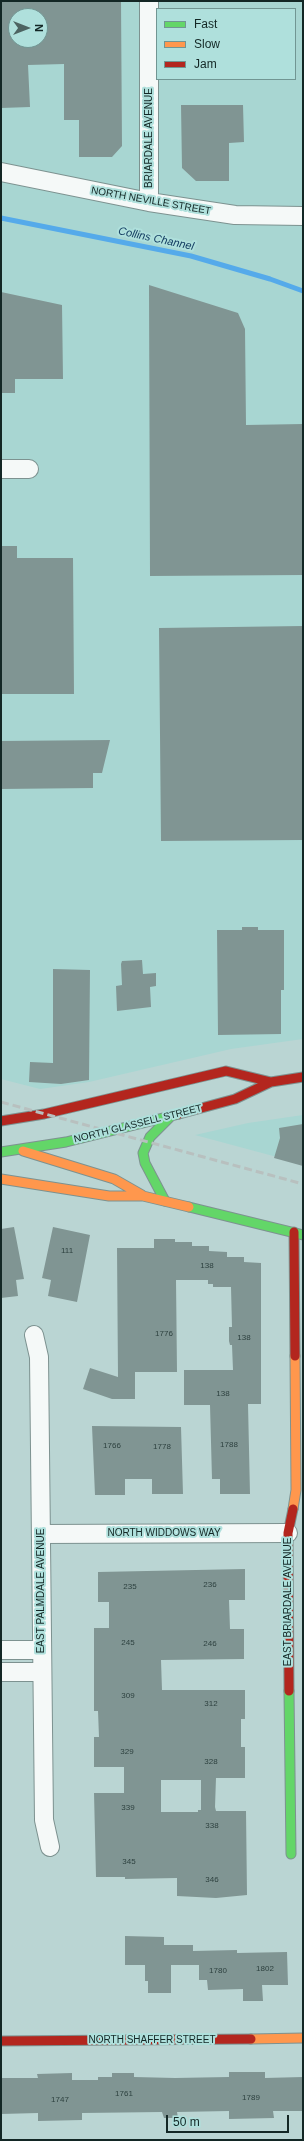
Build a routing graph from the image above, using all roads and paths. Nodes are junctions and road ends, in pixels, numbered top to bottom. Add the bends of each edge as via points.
1 (149, 1) edge
2 (1, 172) edge
3 (149, 202) junction
4 (303, 216) edge
5 (1, 469) edge
6 (29, 469) dead end
7 (303, 1077) edge
8 (271, 1082) junction
9 (171, 1116) junction
10 (1, 1121) edge
11 (1, 1141) edge
12 (21, 1150) junction
13 (1, 1152) edge
14 (1, 1179) edge
15 (143, 1196) junction
16 (165, 1201) junction
17 (298, 1233) edge
18 (34, 1335) dead end
19 (288, 1533) junction
20 (41, 1534) junction
21 (1, 1650) edge
22 (42, 1650) junction
23 (1, 1672) edge
24 (42, 1672) junction
25 (50, 1846) dead end
26 (291, 1854) dead end
27 (303, 2038) edge
28 (1, 2041) edge

1 - 3 street, BRIARDALE AVENUE
2 - 3 street, NORTH NEVILLE STREET
3 - 4 street, NORTH NEVILLE STREET via 235,215
5 - 6 street
7 - 8 street, NORTH GLASSELL STREET
8 - 9 street, NORTH GLASSELL STREET via 235,1099
8 - 10 street, NORTH GLASSELL STREET via 226,1071 44,1114
9 - 12 street, NORTH GLASSELL STREET via 66,1142
9 - 16 street via 150,1137 143,1153 144,1163
11 - 12 street
12 - 13 street, NORTH GLASSELL STREET
12 - 15 street via 114,1179
14 - 15 street via 109,1196
15 - 16 street
16 - 17 street
17 - 19 street, EAST BRIARDALE AVENUE via 296,1490
18 - 20 street, EAST PALMDALE AVENUE via 39,1357
19 - 20 street, NORTH WIDDOWS WAY
19 - 26 street, EAST BRIARDALE AVENUE
20 - 22 street, EAST PALMDALE AVENUE
21 - 22 street
22 - 24 street, EAST PALMDALE AVENUE
23 - 24 street
24 - 25 street, EAST PALMDALE AVENUE via 44,1820
27 - 28 street, NORTH SHAFFER STREET

